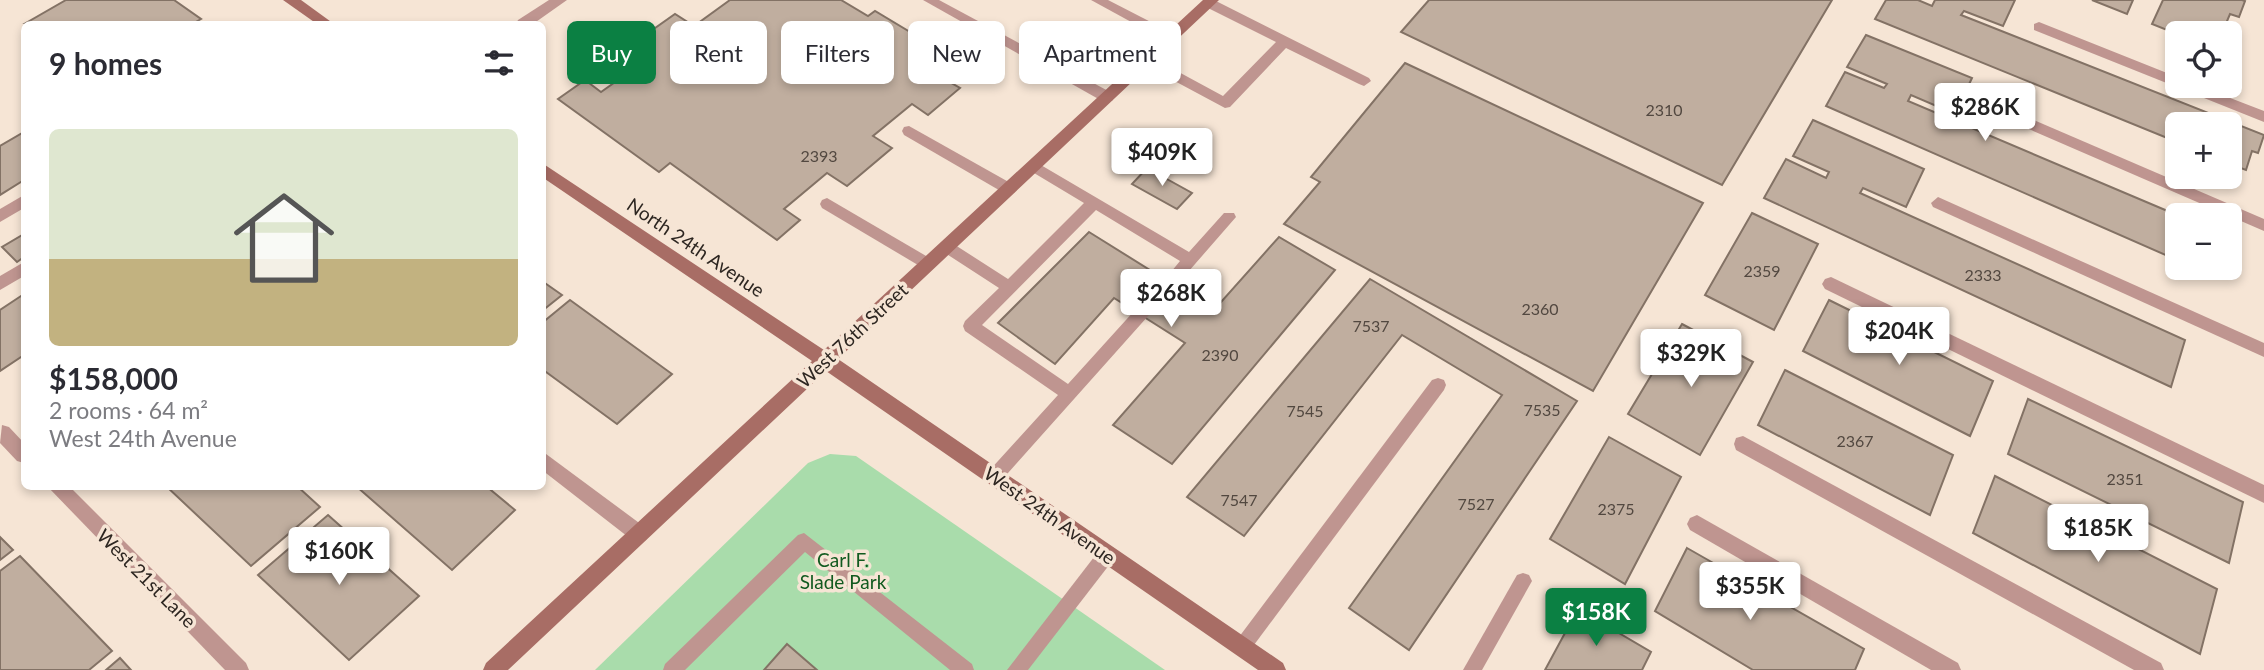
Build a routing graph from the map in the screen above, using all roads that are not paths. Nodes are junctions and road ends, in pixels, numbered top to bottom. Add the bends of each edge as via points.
1 (290, 0) edge
2 (560, 0) edge
3 (929, 0) edge
4 (1097, 0) edge
5 (1210, 1) edge
6 (318, 21) edge
7 (528, 21) edge
8 (1138, 21) edge
9 (2039, 27) dead end
10 (1181, 29) edge
11 (1285, 41) junction
12 (2165, 77) edge
13 (1181, 79) edge
14 (1364, 81) dead end
15 (1121, 84) edge
16 (1107, 97) junction
17 (2216, 98) edge
18 (1992, 107) dead end
19 (2264, 117) edge
20 (909, 131) dead end
21 (1034, 166) junction
22 (546, 172) edge
23 (1009, 189) junction
24 (1094, 202) junction
25 (21, 203) edge
26 (1938, 203) dead end
27 (827, 204) dead end
28 (0, 216) edge
29 (1229, 217) dead end
30 (2264, 225) edge
31 (947, 247) junction
32 (1190, 260) junction
33 (928, 264) junction
34 (21, 270) edge
35 (1170, 283) dead end
36 (0, 284) edge
37 (1831, 284) dead end
38 (1009, 287) junction
39 (1141, 315) dead end
40 (2264, 350) edge
41 (825, 360) junction
42 (1438, 385) dead end
43 (1069, 394) junction
44 (2, 433) dead end
45 (1743, 444) dead end
46 (21, 452) edge
47 (546, 462) edge
48 (995, 477) junction
49 (60, 490) edge
50 (2264, 494) edge
51 (1697, 524) dead end
52 (639, 534) junction
53 (1107, 554) junction
54 (1523, 581) dead end
55 (1242, 647) junction
56 (239, 670) edge
57 (493, 670) edge
58 (672, 670) edge
59 (965, 670) edge
60 (1016, 670) edge
61 (1276, 670) edge
62 (1472, 670) edge
63 (1951, 670) edge
64 (2154, 670) edge

1 - 6 street
2 - 7 street
3 - 16 lane
4 - 8 lane
5 - 10 street, West 76th Street
5 - 11 lane
9 - 12 lane
11 - 13 lane via 1225,103
11 - 14 lane
15 - 16 street, West 76th Street
16 - 21 street, West 76th Street
17 - 19 lane
18 - 30 lane
20 - 23 lane
21 - 23 street, West 76th Street
21 - 24 lane
22 - 41 street, North 24th Avenue
23 - 31 street, West 76th Street
24 - 32 lane
24 - 38 lane
25 - 28 lane
26 - 40 lane
27 - 33 lane
29 - 32 lane
31 - 33 street, West 76th Street
31 - 38 lane
32 - 35 lane
33 - 41 street, West 76th Street
34 - 36 lane
37 - 50 street
38 - 43 lane via 971,326
39 - 43 lane
41 - 48 street, West 24th Avenue
41 - 52 street, West 76th Street
42 - 55 lane
43 - 48 lane
44 - 46 street
45 - 64 street
47 - 52 street
48 - 53 street, West 24th Avenue
49 - 56 street, West 21st Lane
51 - 63 street
52 - 57 street, West 76th Street
53 - 55 street, West 24th Avenue
53 - 60 lane
54 - 62 lane
55 - 61 street, West 24th Avenue
58 - 59 lane via 804,541

